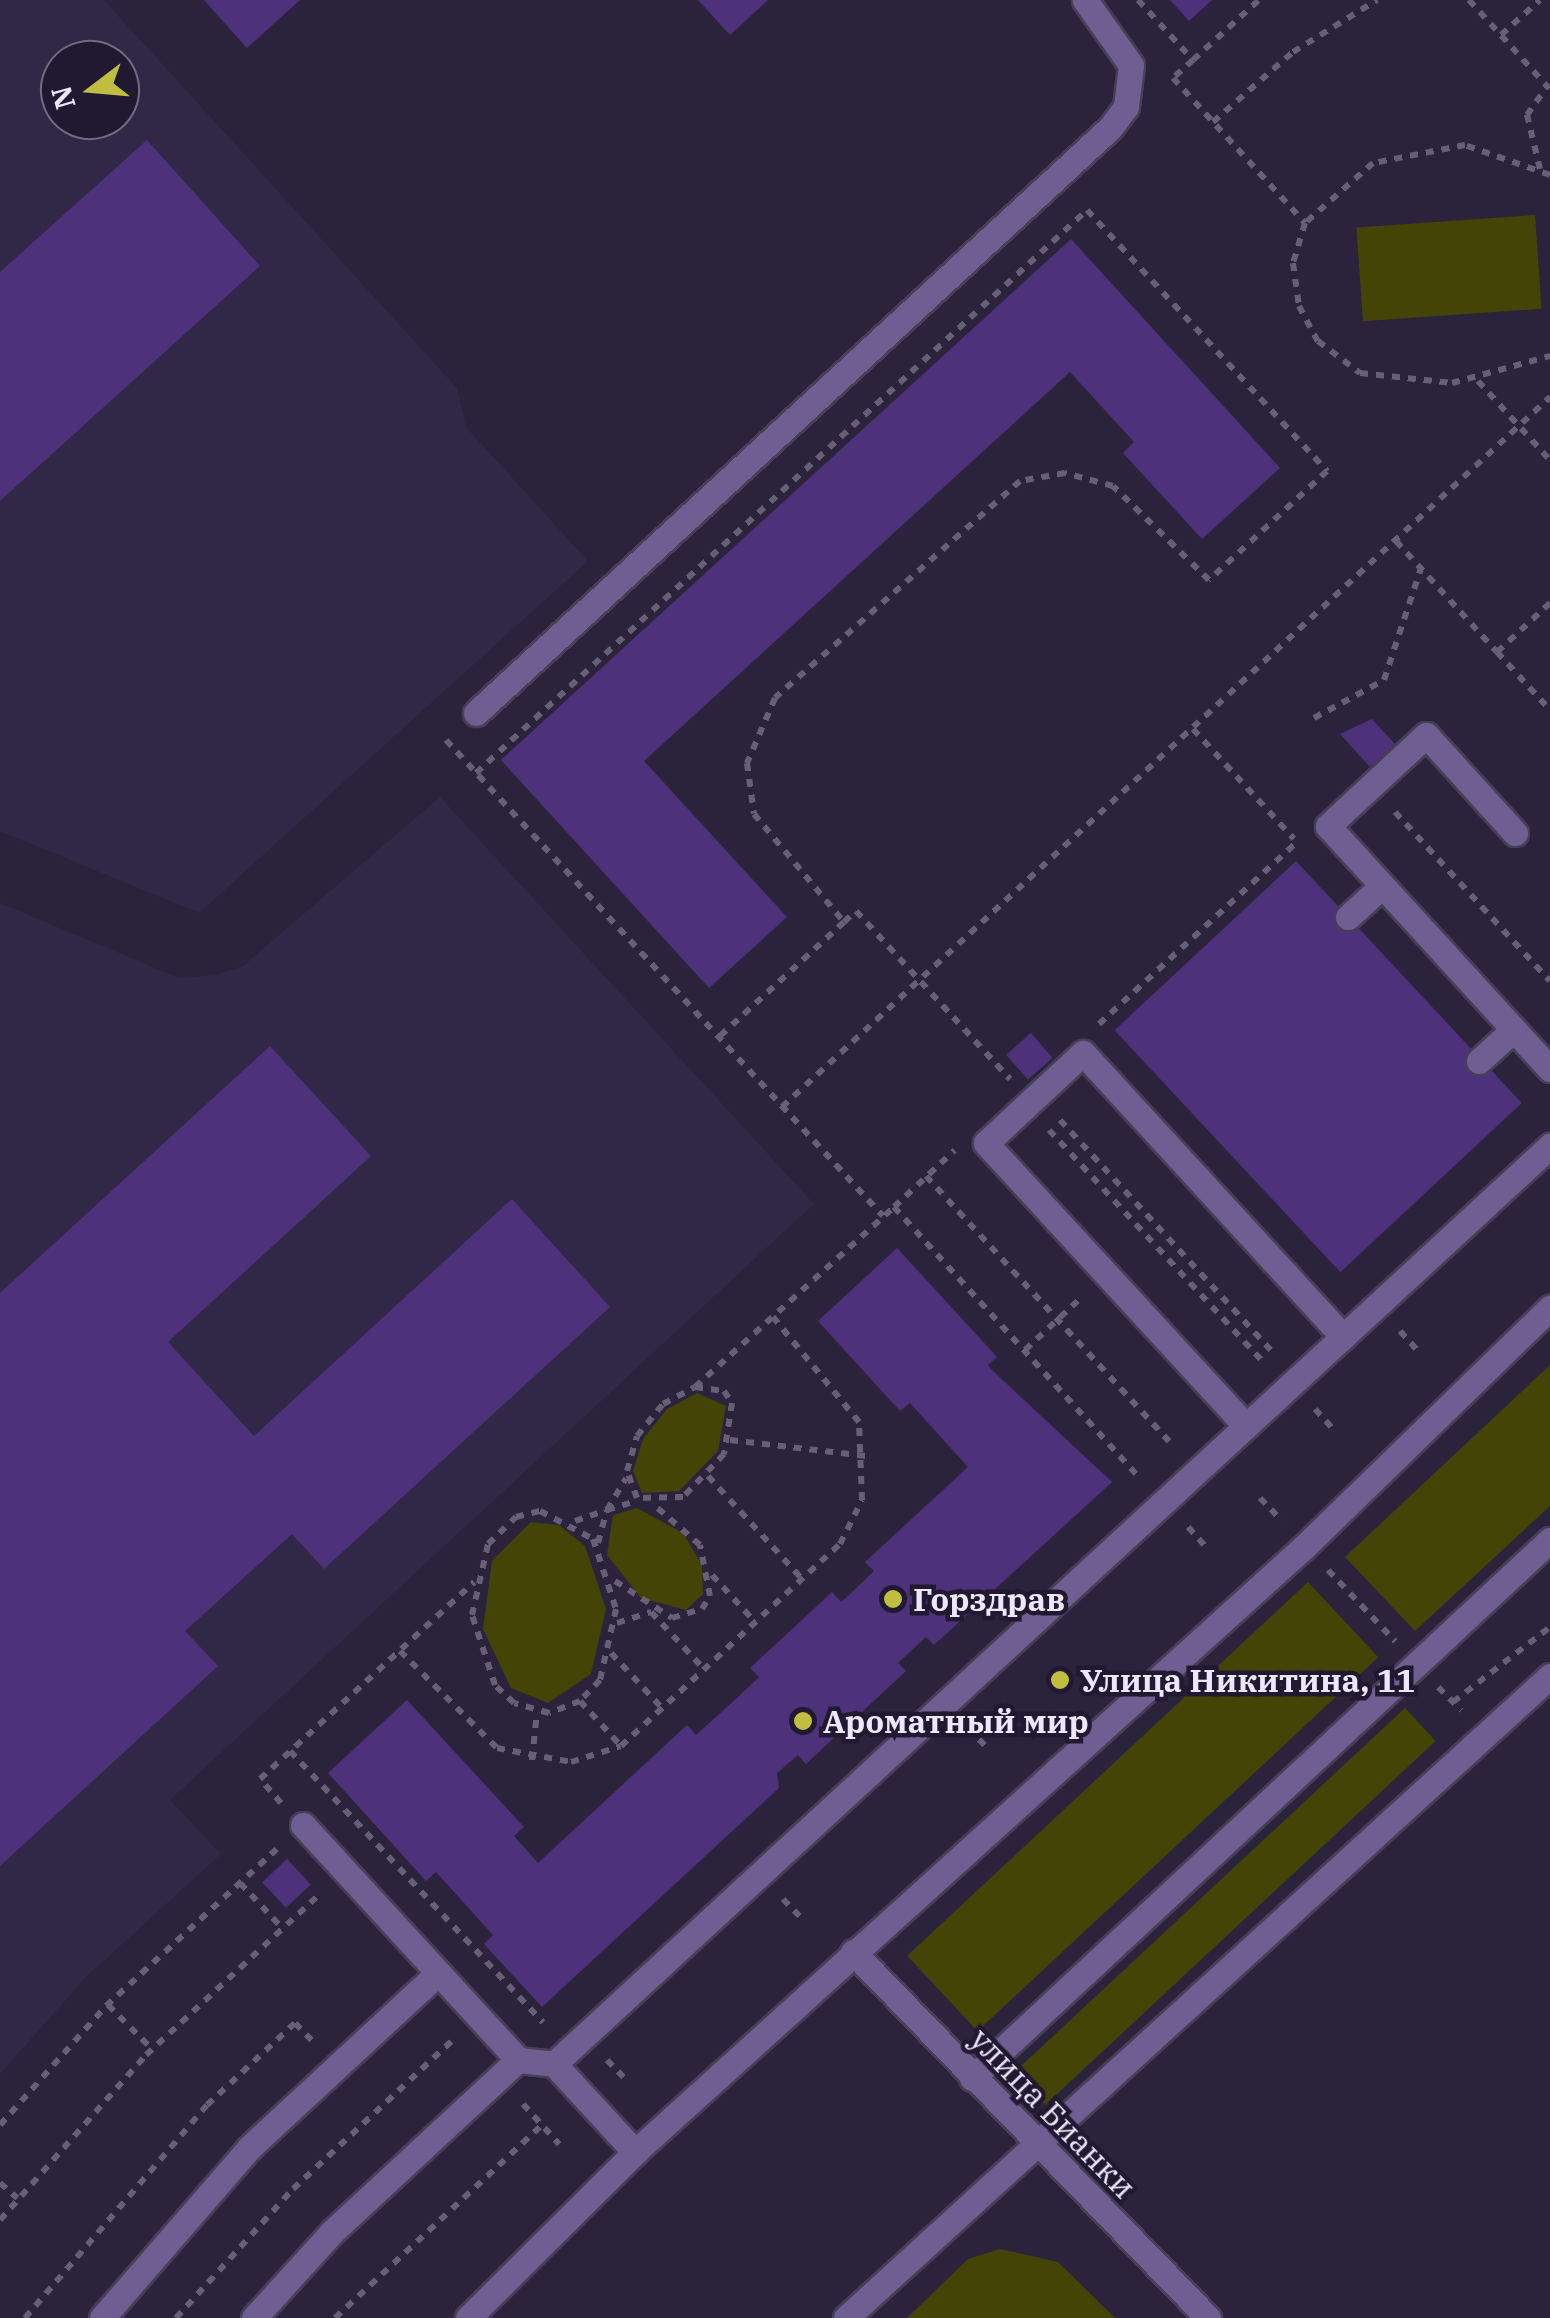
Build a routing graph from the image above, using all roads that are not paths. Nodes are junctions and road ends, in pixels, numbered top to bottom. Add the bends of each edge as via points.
1 (1086, 0) edge
2 (476, 713) dead end
3 (1515, 833) dead end
4 (1382, 886) junction
5 (1348, 917) dead end
6 (1514, 1029) junction
7 (1479, 1060) dead end
8 (1550, 1069) edge
9 (1550, 1146) edge
10 (1550, 1308) edge
11 (1343, 1337) junction
12 (1246, 1426) junction
13 (1550, 1540) edge
14 (1550, 1676) edge
15 (303, 1826) road end
16 (853, 1952) junction
17 (438, 1973) junction
18 (518, 2060) junction
19 (554, 2064) junction
20 (972, 2078) junction
21 (1037, 2143) junction
22 (634, 2152) junction
23 (102, 2318) edge
24 (254, 2318) edge
25 (468, 2318) edge
26 (846, 2318) edge
27 (1208, 2318) edge

1 - 2 street via 1131,65 1126,107 1110,128
3 - 4 street via 1426,735 1328,826
4 - 5 street
4 - 6 street
6 - 7 street
6 - 8 street
9 - 11 street
10 - 16 street via 1305,1546
11 - 12 street
11 - 12 street via 1082,1053 1028,1097 986,1143
12 - 19 street
13 - 20 street
14 - 21 street
15 - 17 street
16 - 20 street, улица Бианки
16 - 22 street
17 - 18 street
17 - 23 street via 249,2148
18 - 19 street
18 - 24 street via 332,2232
19 - 22 street
20 - 21 street, улица Бианки
21 - 26 street
21 - 27 street, улица Бианки
22 - 25 street

